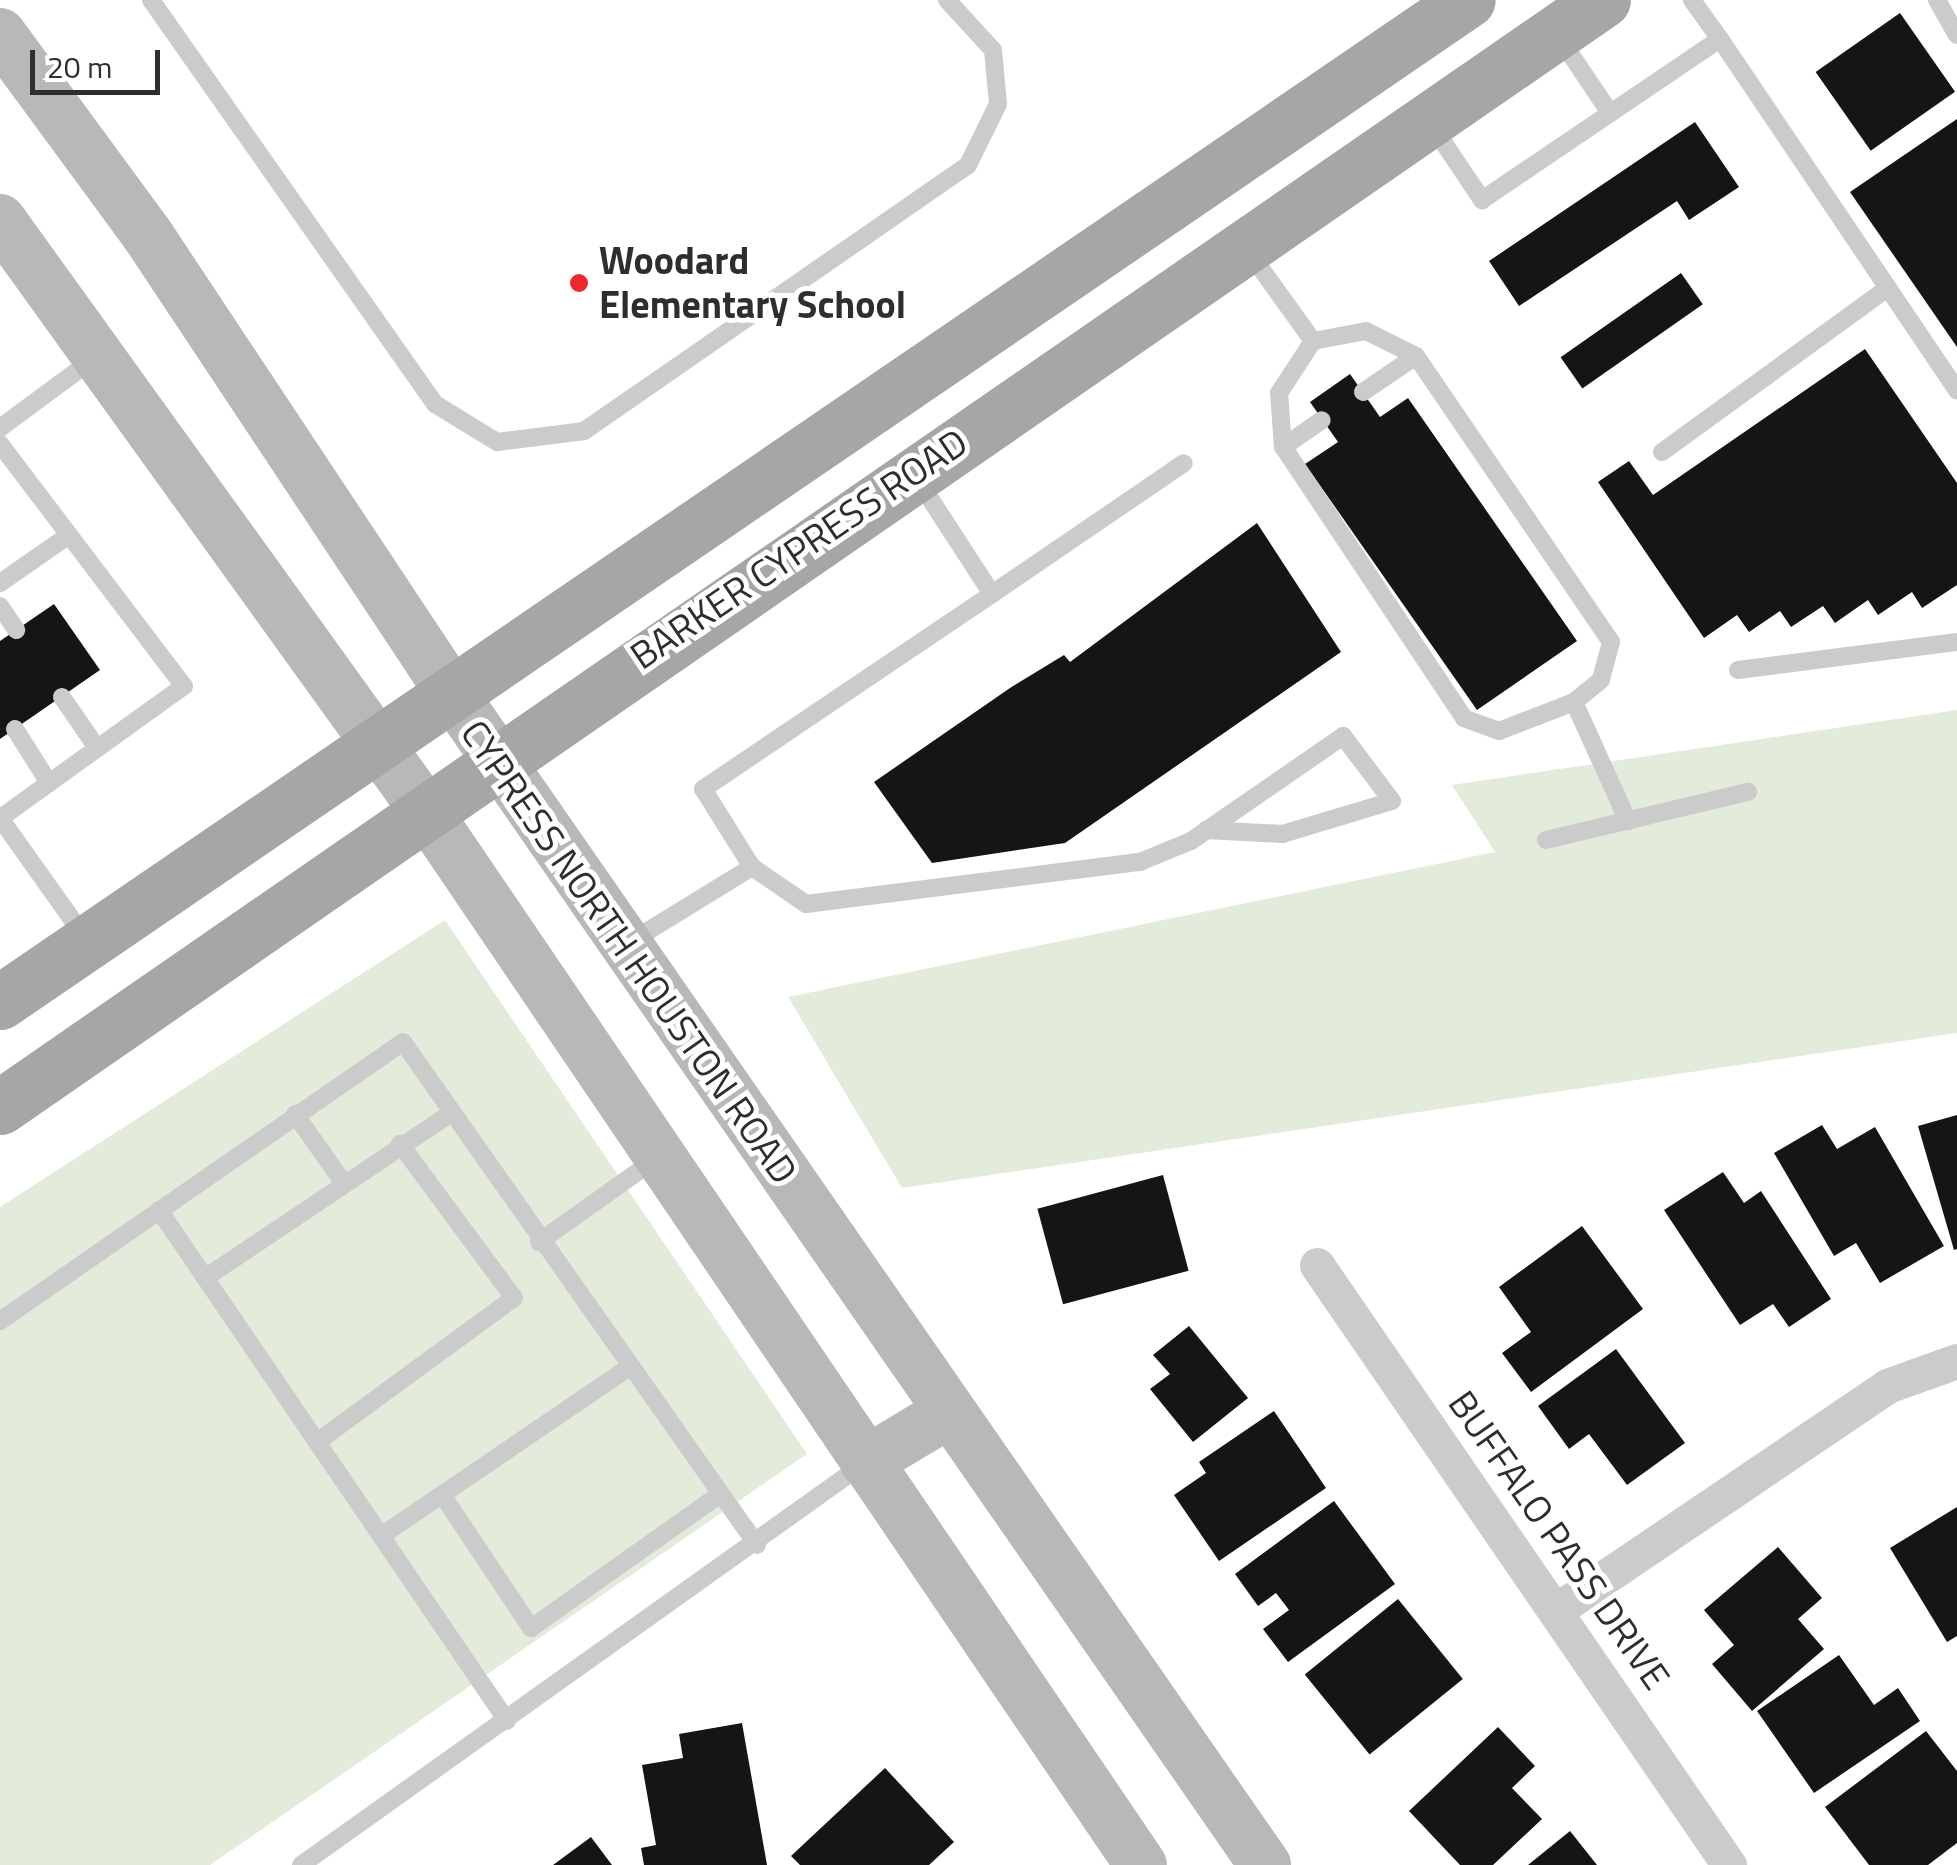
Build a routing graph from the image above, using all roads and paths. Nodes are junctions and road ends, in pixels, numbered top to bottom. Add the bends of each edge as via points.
1 (151, 0) edge
2 (946, 0) edge
3 (1468, 0) edge
4 (1602, 0) edge
5 (1692, 0) edge
6 (1937, 0) edge
7 (1556, 32) junction
8 (0, 34) edge
9 (1957, 35) edge
10 (1720, 39) junction
11 (1610, 113) junction
12 (1428, 120) junction
13 (1197, 184) junction
14 (0, 220) edge
15 (1244, 245) junction
16 (1888, 288) junction
17 (1312, 340) junction
18 (98, 356) junction
19 (1416, 356) junction
20 (1957, 390) edge
21 (1363, 392) dead end
22 (1322, 420) dead end
23 (0, 428) edge
24 (0, 444) edge
25 (1283, 447) junction
26 (1662, 452) dead end
27 (1184, 463) dead end
28 (912, 472) junction
29 (69, 535) junction
30 (0, 583) edge
31 (992, 594) junction
32 (0, 606) edge
33 (16, 630) dead end
34 (1957, 642) edge
35 (1738, 670) dead end
36 (450, 692) junction
37 (62, 697) dead end
38 (1574, 702) junction
39 (15, 729) dead end
40 (378, 744) junction
41 (98, 748) junction
42 (497, 756) junction
43 (48, 783) junction
44 (1748, 792) dead end
45 (425, 810) junction
46 (0, 818) edge
47 (1628, 821) junction
48 (1206, 830) junction
49 (1546, 840) dead end
50 (752, 868) junction
51 (88, 942) junction
52 (626, 944) junction
53 (0, 1002) edge
54 (0, 1107) edge
55 (295, 1114) junction
56 (450, 1114) junction
57 (400, 1144) junction
58 (658, 1157) junction
59 (344, 1182) junction
60 (158, 1210) junction
61 (539, 1242) junction
62 (1317, 1265) dead end
63 (206, 1278) junction
64 (4, 1311) edge
65 (1957, 1361) edge
66 (630, 1367) junction
67 (946, 1414) junction
68 (317, 1442) junction
69 (866, 1462) junction
70 (720, 1495) junction
71 (443, 1496) junction
72 (381, 1536) junction
73 (758, 1545) junction
74 (1558, 1608) junction
75 (507, 1721) junction
76 (300, 1865) edge
77 (1140, 1865) edge
78 (1265, 1865) edge
79 (1729, 1865) edge

1 - 2 lane via 434,404 496,442 584,431 968,165 998,104 993,50
3 - 13 main road, BARKER CYPRESS ROAD
4 - 7 main road, BARKER CYPRESS ROAD
5 - 10 lane
6 - 9 lane
7 - 11 lane
7 - 12 main road, BARKER CYPRESS ROAD
8 - 36 main road, CYPRESS NORTH HOUSTON ROAD via 147,234
10 - 11 lane
10 - 16 lane
11 - 12 lane via 1482,200
12 - 15 main road, BARKER CYPRESS ROAD
13 - 15 main road
13 - 36 main road, BARKER CYPRESS ROAD
14 - 18 main road
15 - 17 lane
15 - 28 main road, BARKER CYPRESS ROAD
16 - 20 lane
16 - 26 lane
17 - 19 lane via 1366,331
17 - 25 lane via 1279,393
18 - 23 lane
18 - 40 main road
19 - 21 lane
19 - 38 lane via 1611,642 1601,680
22 - 25 lane
24 - 29 lane
25 - 38 lane via 1464,718 1500,731
27 - 31 lane
28 - 31 lane
28 - 42 main road, BARKER CYPRESS ROAD
29 - 30 lane
29 - 41 lane via 184,686
31 - 50 lane via 704,789
32 - 33 lane
34 - 35 lane
36 - 40 main road, BARKER CYPRESS ROAD
36 - 42 main road, CYPRESS NORTH HOUSTON ROAD
37 - 41 lane
38 - 47 lane
39 - 43 lane
40 - 45 main road
40 - 51 main road, BARKER CYPRESS ROAD
41 - 43 lane
42 - 45 main road, BARKER CYPRESS ROAD
42 - 52 main road, CYPRESS NORTH HOUSTON ROAD
43 - 46 lane
44 - 47 lane
45 - 54 main road, BARKER CYPRESS ROAD
45 - 58 main road
46 - 51 lane
47 - 49 lane
48 - 48 lane via 1343,736 1392,800 1283,834
48 - 50 lane via 1140,862 806,904
50 - 52 lane
51 - 53 main road, BARKER CYPRESS ROAD
52 - 67 main road, CYPRESS NORTH HOUSTON ROAD
55 - 56 lane via 403,1042
55 - 59 lane
55 - 60 lane
56 - 57 lane
56 - 61 lane
57 - 59 lane
57 - 68 lane via 514,1298
58 - 61 lane
58 - 69 main road
59 - 63 lane
60 - 63 lane
60 - 64 lane
61 - 66 lane
62 - 74 street, BUFFALO PASS DRIVE
63 - 68 lane
65 - 74 street via 1887,1386
66 - 70 lane
66 - 71 lane
67 - 69 main road
67 - 78 main road, CYPRESS NORTH HOUSTON ROAD
68 - 72 lane
69 - 73 lane
69 - 77 main road
70 - 71 lane via 531,1628
70 - 73 lane
71 - 72 lane
72 - 75 lane
73 - 75 lane
74 - 79 street, BUFFALO PASS DRIVE
75 - 76 lane

